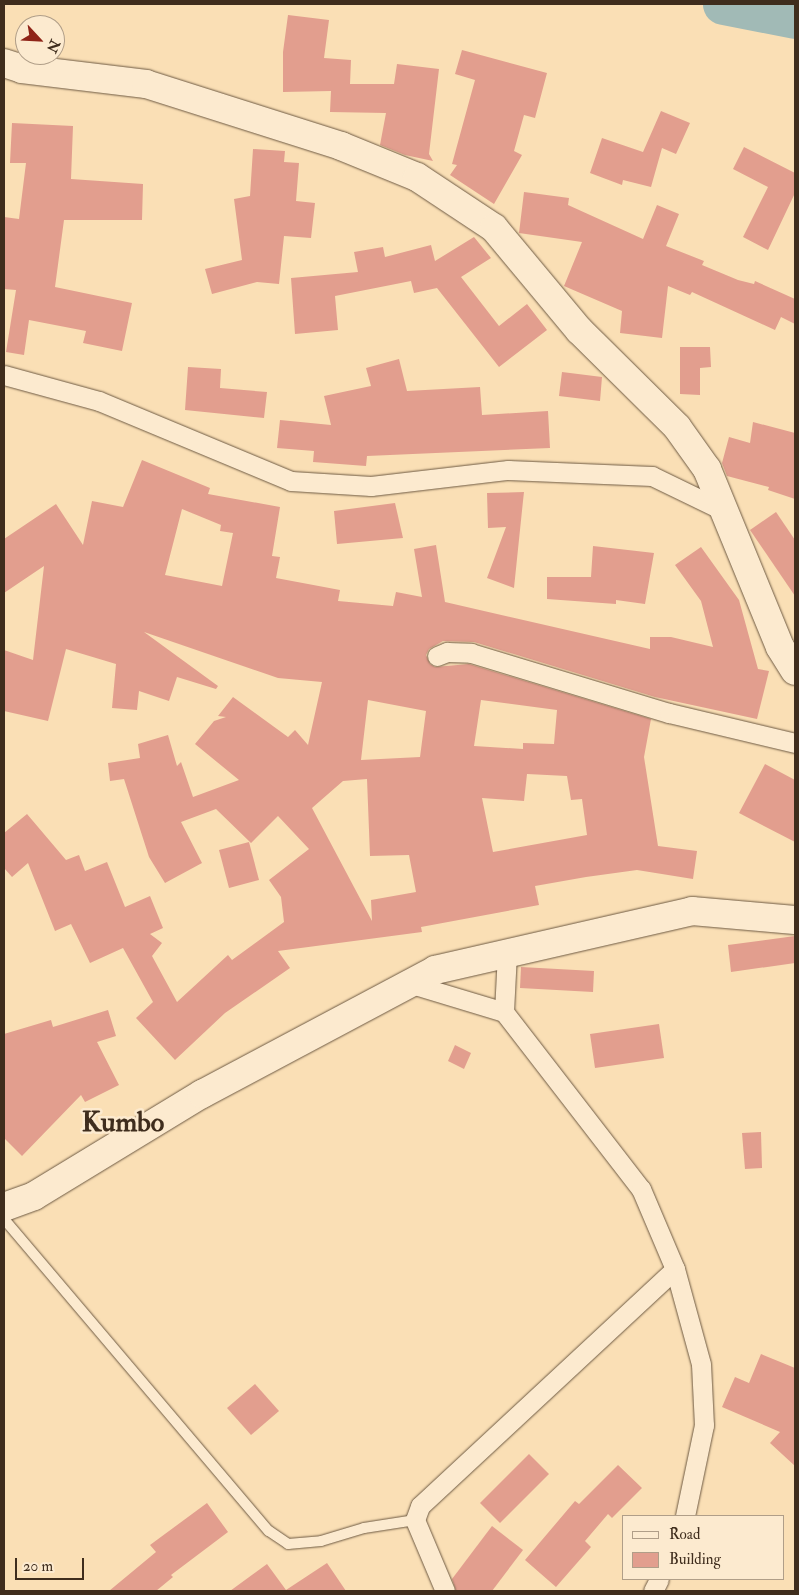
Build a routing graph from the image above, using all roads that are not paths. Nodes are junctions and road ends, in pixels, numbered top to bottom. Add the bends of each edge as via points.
1 (4, 63) edge
2 (4, 376) edge
3 (722, 510) junction
4 (437, 656) dead end
5 (795, 671) edge
6 (795, 743) edge
7 (795, 920) edge
8 (507, 953) junction
9 (408, 983) junction
10 (504, 1012) junction
11 (4, 1207) edge
12 (4, 1219) edge
13 (674, 1269) junction
14 (685, 1515) edge
15 (415, 1520) junction
16 (445, 1591) edge

1 - 3 street via 146,84 341,146 417,177 494,228 579,330 677,428 707,469
2 - 3 street via 99,401 290,481 371,486 508,470 652,476
3 - 5 street via 780,647
4 - 6 street via 447,652 471,653 669,714
7 - 8 street via 692,911
8 - 9 street via 435,970
8 - 10 street
9 - 10 street
9 - 11 street via 202,1094 34,1196
10 - 13 street via 641,1190
12 - 15 lane via 269,1531 288,1544 321,1541 364,1528
13 - 14 street via 701,1364 704,1425
13 - 15 street via 420,1506
15 - 16 street

